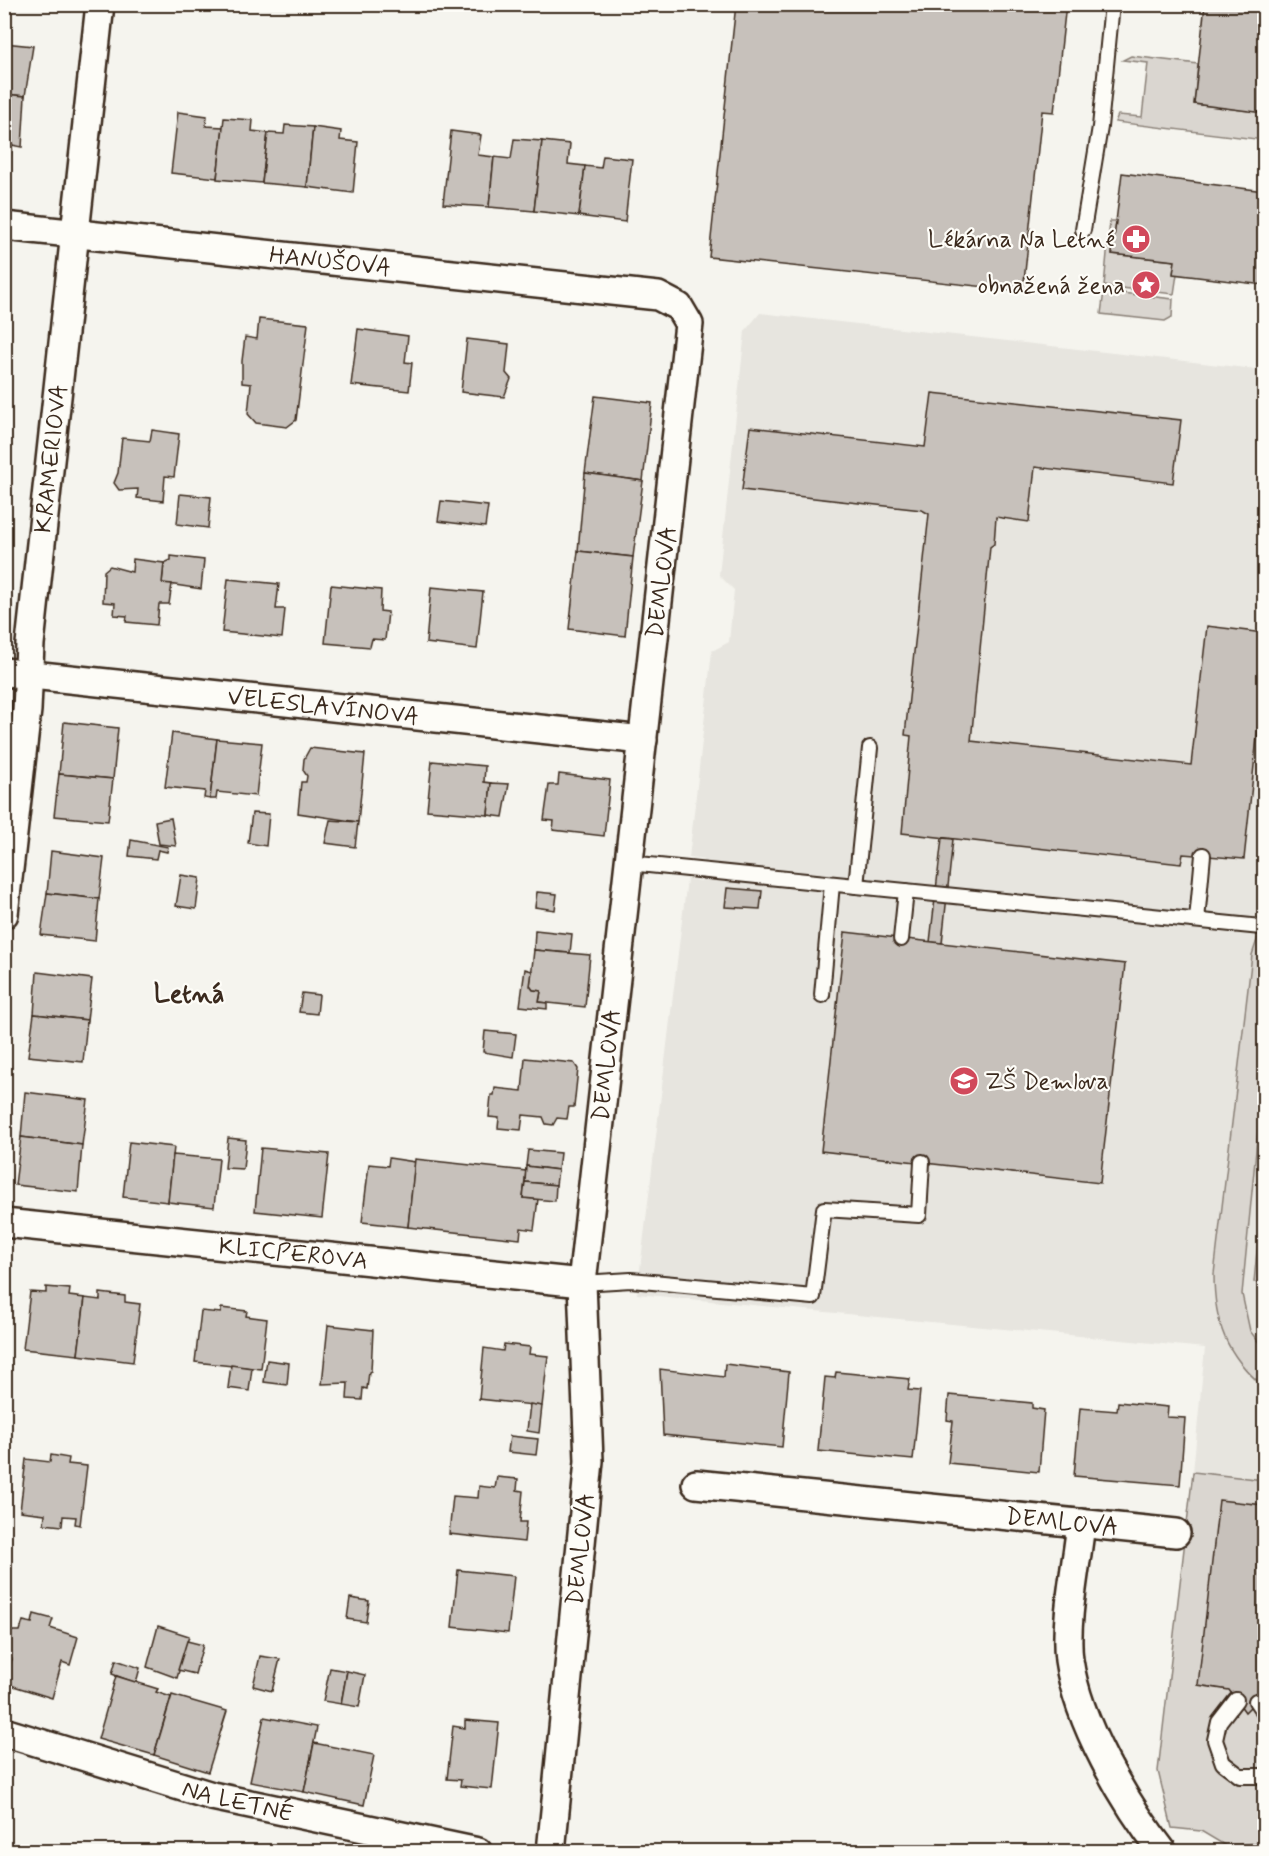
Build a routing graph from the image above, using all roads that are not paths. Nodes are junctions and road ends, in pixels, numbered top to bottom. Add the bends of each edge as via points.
1 (100, 4) edge
2 (1112, 4) edge
3 (4, 226) edge
4 (1083, 230) dead end
5 (77, 234) junction
6 (658, 296) joint
7 (17, 673) edge
8 (643, 740) junction
9 (870, 748) dead end
10 (1203, 855) dead end
11 (629, 863) junction
12 (832, 884) junction
13 (856, 886) junction
14 (906, 891) junction
15 (4, 914) edge
16 (1197, 920) junction
17 (1261, 927) dead end
18 (901, 939) dead end
19 (822, 995) dead end
20 (922, 1162) dead end
21 (4, 1224) edge
22 (582, 1283) junction
23 (696, 1484) dead end
24 (1082, 1523) junction
25 (1176, 1533) dead end
26 (1236, 1700) dead end
27 (1256, 1701) dead end
28 (1264, 1713) edge
29 (4, 1732) edge
30 (1264, 1776) edge
31 (478, 1851) edge
32 (551, 1851) edge
33 (1163, 1851) edge

1 - 5 street, KRAMERIOVA
2 - 4 lane via 1100,127
3 - 5 street, HANUŠOVA
5 - 6 street, HANUŠOVA
5 - 7 street, KRAMERIOVA
6 - 8 street, DEMLOVA via 679,307 689,335
7 - 8 street, VELESLAVÍNOVA
7 - 15 street, KRAMERIOVA
8 - 11 street, DEMLOVA
9 - 13 lane
10 - 16 lane
11 - 12 lane
11 - 22 street, DEMLOVA
12 - 13 lane
12 - 19 lane
13 - 14 lane
14 - 16 lane
14 - 18 lane
16 - 17 lane
20 - 22 lane via 919,1215 824,1209 813,1297 631,1280
21 - 22 street, KLICPEROVA
22 - 32 street, DEMLOVA via 589,1461
23 - 24 street, DEMLOVA
24 - 25 street, DEMLOVA
24 - 33 street via 1069,1658 1082,1713 1126,1798
26 - 30 lane via 1219,1722 1215,1740 1223,1763 1240,1776
27 - 28 lane
29 - 31 street, NA LETNÉ via 212,1796

